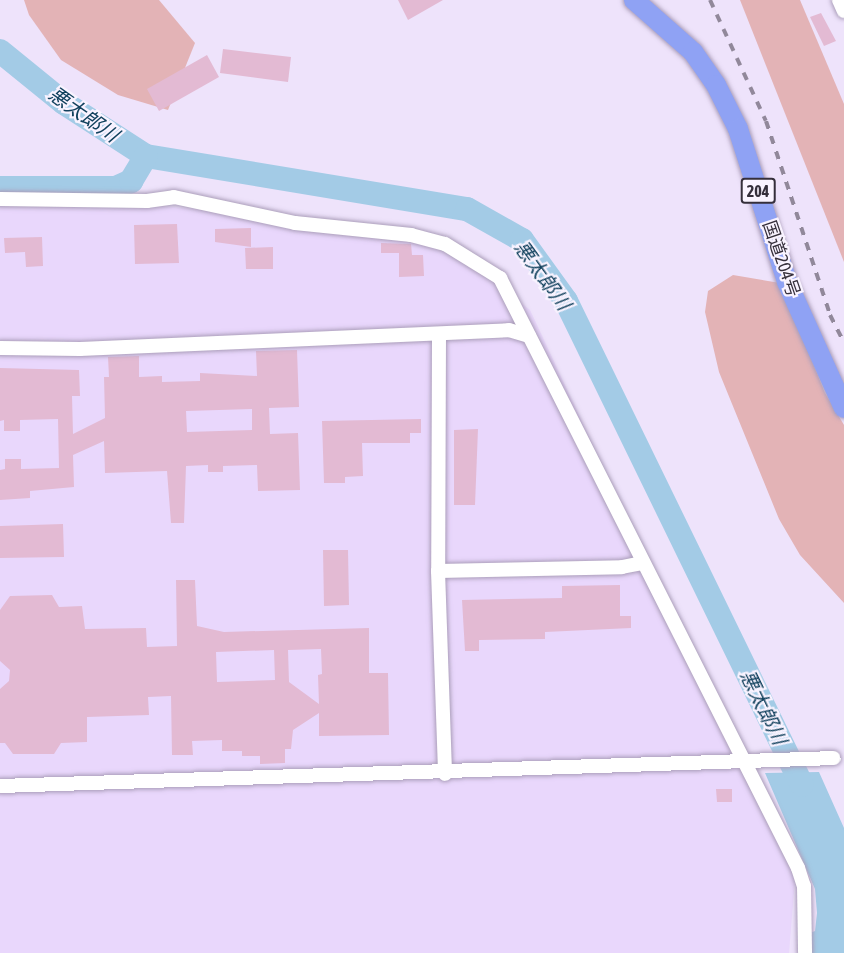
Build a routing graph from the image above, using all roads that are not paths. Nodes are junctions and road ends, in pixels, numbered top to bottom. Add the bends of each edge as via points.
1 (634, 0) edge
2 (839, 0) edge
3 (844, 11) edge
4 (0, 200) edge
5 (439, 335) junction
6 (529, 336) junction
7 (0, 348) edge
8 (844, 408) edge
9 (642, 563) junction
10 (438, 572) junction
11 (834, 758) dead end
12 (747, 763) junction
13 (445, 774) junction
14 (0, 786) edge
15 (804, 953) edge

1 - 8 highway, 国道204号 / 204 via 693,52 716,85 738,129 787,282
2 - 3 street
4 - 6 street via 147,201 174,196 295,223 411,235 445,244 500,278
5 - 6 street via 508,330
5 - 7 street
5 - 10 street
6 - 9 street
9 - 10 street via 622,567
9 - 12 street
10 - 13 street
11 - 12 street
12 - 13 street
12 - 15 street via 804,886
13 - 14 street

